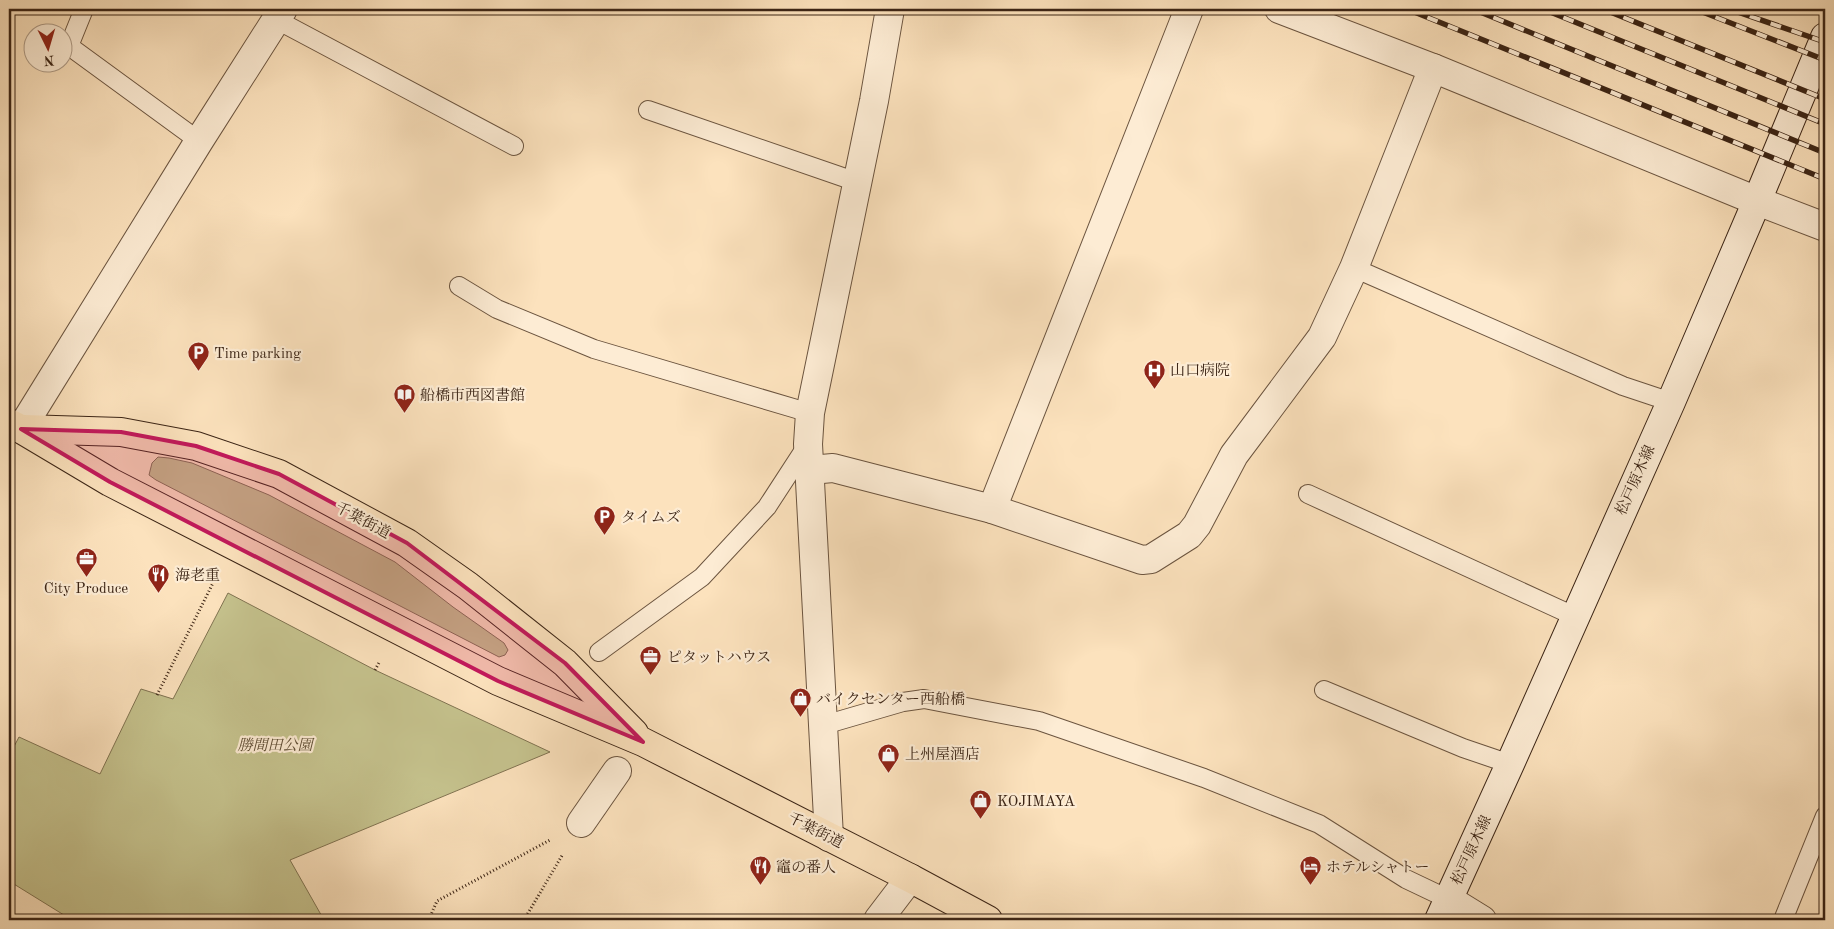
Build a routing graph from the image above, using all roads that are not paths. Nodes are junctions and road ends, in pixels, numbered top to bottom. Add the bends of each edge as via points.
1 (84, 9) edge
2 (890, 9) edge
3 (1189, 9) edge
4 (1279, 9) edge
5 (280, 14) edge
6 (1825, 37) edge
7 (1432, 68) junction
8 (648, 110) dead end
9 (199, 141) junction
10 (514, 146) dead end
11 (857, 182) junction
12 (1757, 201) junction
13 (1825, 227) edge
14 (1354, 268) junction
15 (458, 286) dead end
16 (1670, 402) junction
17 (810, 413) junction
18 (15, 426) edge
19 (809, 457) junction
20 (1308, 494) dead end
21 (992, 509) junction
22 (1574, 616) junction
23 (600, 652) dead end
24 (1324, 690) dead end
25 (824, 725) junction
26 (644, 742) junction
27 (1510, 764) junction
28 (617, 771) dead end
29 (1825, 816) edge
30 (581, 823) road end
31 (829, 837) junction
32 (910, 878) junction
33 (1443, 910) edge
34 (878, 920) edge
35 (988, 920) edge
36 (1482, 920) edge
37 (1783, 920) edge

1 - 9 lane via 68,46
2 - 11 street
3 - 21 street
4 - 7 street
5 - 9 street
5 - 10 lane
6 - 12 street, 松戸原木線
7 - 12 street
7 - 14 street
8 - 11 lane
9 - 18 street
11 - 17 street
12 - 13 street
12 - 16 street, 松戸原木線
14 - 16 lane via 1623,386
14 - 21 street via 1322,337 1234,455 1189,535 1151,559 1142,560
15 - 17 lane via 497,309 594,349
16 - 22 street, 松戸原木線
17 - 19 street
18 - 26 highway, 千葉街道 via 110,482 498,681
18 - 26 highway, 千葉街道 via 122,432 196,446 279,474 407,543 468,586 565,663
19 - 21 street via 833,468
19 - 23 lane via 702,577
19 - 25 street
20 - 22 lane
22 - 27 street, 松戸原木線
24 - 27 lane via 1463,748
25 - 31 street
25 - 33 lane via 924,699 1039,721 1204,778 1319,824 1406,880
26 - 31 highway, 千葉街道
27 - 33 street, 松戸原木線
28 - 30 street
29 - 37 lane
31 - 32 highway, 千葉街道
32 - 34 street
32 - 35 highway, 千葉街道
33 - 36 street

